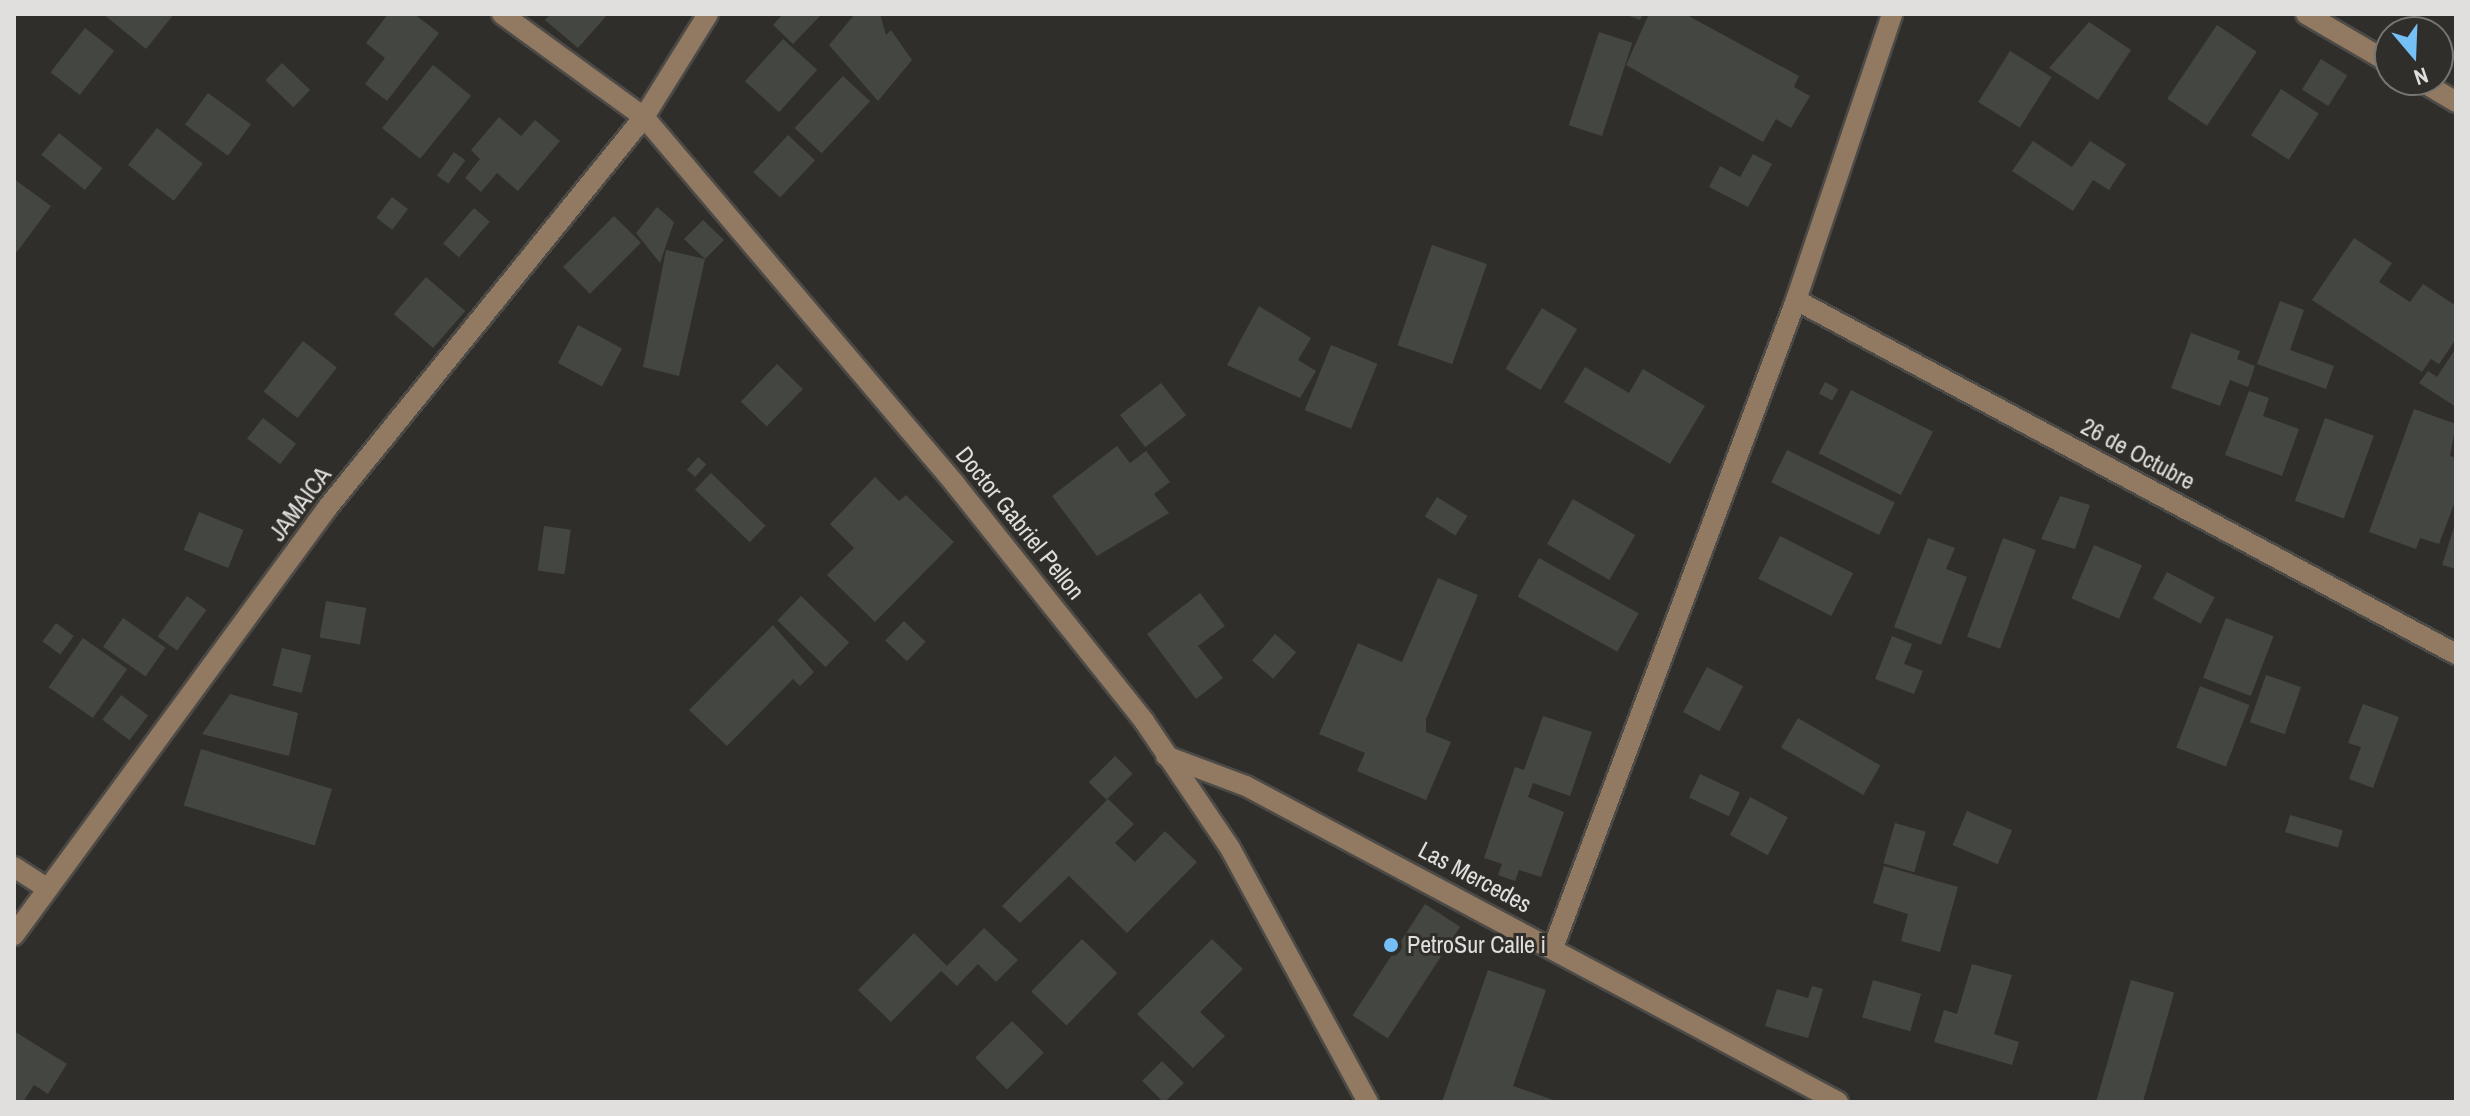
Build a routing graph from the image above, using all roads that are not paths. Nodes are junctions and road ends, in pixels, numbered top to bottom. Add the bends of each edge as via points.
1 (502, 14) edge
2 (708, 14) edge
3 (1892, 14) edge
4 (2306, 14) edge
5 (2374, 54) edge
6 (644, 117) junction
7 (1796, 300) junction
8 (2456, 654) edge
9 (1166, 756) junction
10 (14, 867) edge
11 (48, 889) junction
12 (14, 935) edge
13 (1553, 948) junction
14 (1368, 1102) edge
15 (1838, 1102) edge

1 - 6 street, Doctor Gabriel Pellon
2 - 6 street
3 - 7 street
4 - 5 street
6 - 9 street, Doctor Gabriel Pellon via 955,484
6 - 11 street, JAMAICA via 328,507
7 - 8 street, 26 de Octubre
7 - 13 street
9 - 13 street, Las Mercedes via 1246,786
9 - 14 street, Doctor Gabriel Pellon via 1230,848
10 - 11 street
11 - 12 street, JAMAICA
13 - 15 street, Las Mercedes

